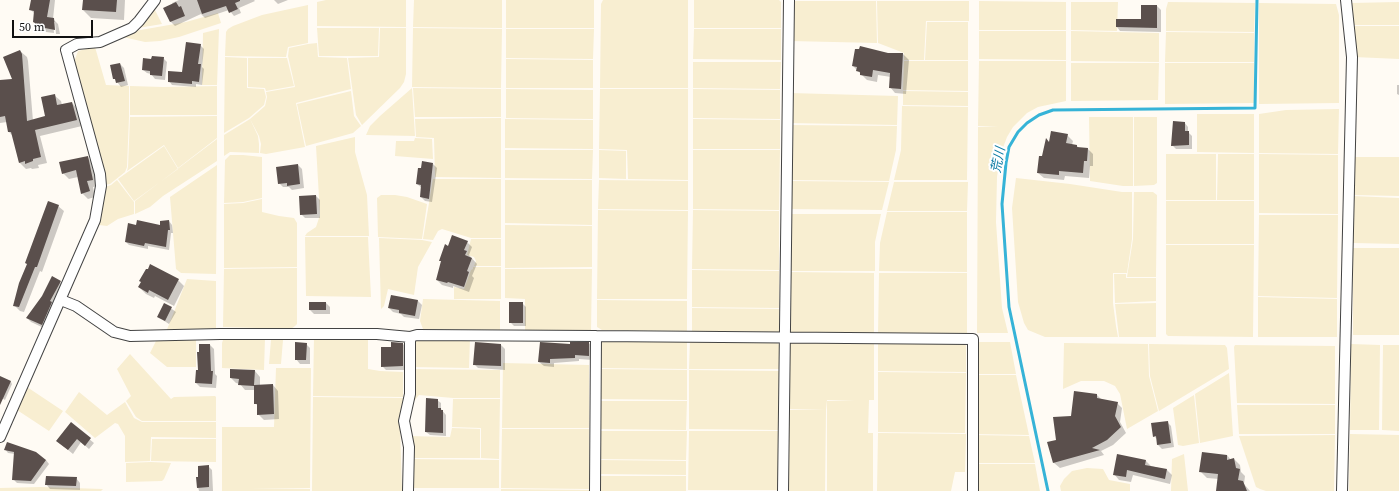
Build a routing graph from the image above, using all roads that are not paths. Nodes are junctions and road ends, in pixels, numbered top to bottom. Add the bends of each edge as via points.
1 (155, 0) edge
2 (789, 0) edge
3 (1346, 0) edge
4 (61, 300) junction
5 (596, 336) junction
6 (410, 337) junction
7 (784, 338) junction
8 (0, 437) edge
9 (408, 491) edge
10 (595, 491) edge
11 (783, 491) edge
12 (973, 491) edge
13 (1342, 491) edge

1 - 4 street via 132,28 100,42 77,44 66,50 100,174 101,186 94,220
2 - 7 street
3 - 13 street via 1352,57
4 - 6 street via 76,306 114,332 130,336 377,334
4 - 8 street
5 - 6 street
5 - 7 street
5 - 10 street
6 - 9 street via 410,394 404,421 408,447
7 - 11 street
7 - 12 street via 973,339

